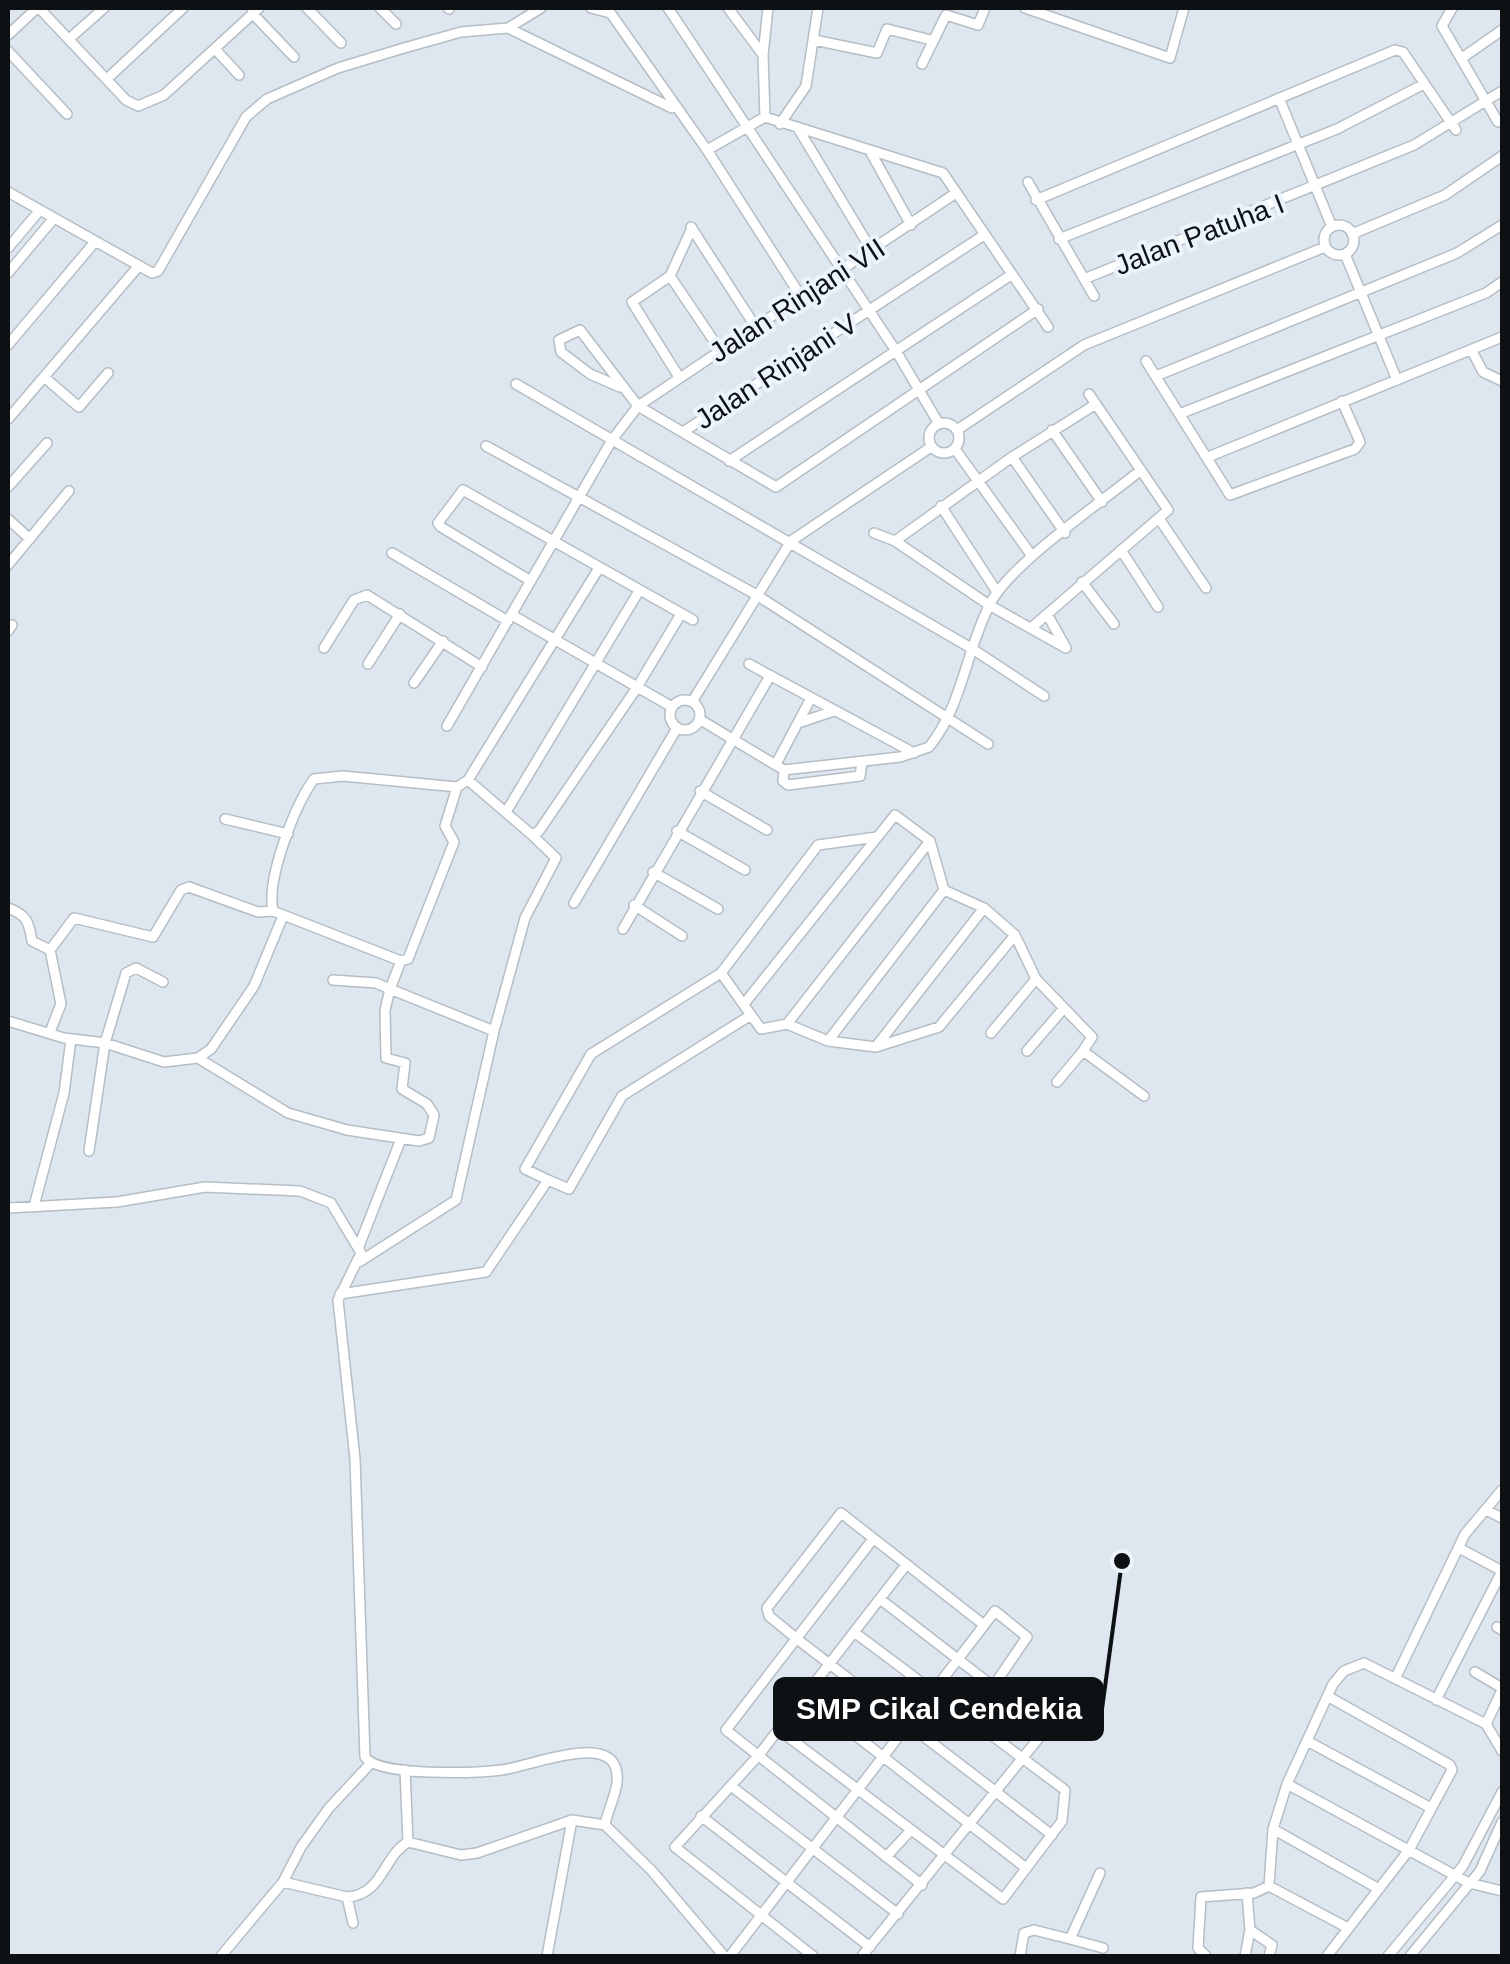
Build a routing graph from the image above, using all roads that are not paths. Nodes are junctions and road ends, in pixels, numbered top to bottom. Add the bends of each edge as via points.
1 (38, 8) edge
2 (104, 8) edge
3 (183, 8) edge
4 (307, 8) edge
5 (380, 8) edge
6 (541, 8) edge
7 (592, 8) edge
8 (668, 8) edge
9 (728, 8) edge
10 (768, 8) edge
11 (818, 8) edge
12 (985, 8) edge
13 (1026, 8) edge
14 (1184, 8) edge
15 (1452, 8) edge
16 (256, 10) edge
17 (609, 10) edge
18 (396, 24) dead end
19 (508, 28) junction
20 (1502, 30) edge
21 (8, 35) edge
22 (69, 39) junction
23 (814, 40) junction
24 (931, 40) junction
25 (341, 43) dead end
26 (215, 49) junction
27 (8, 51) edge
28 (763, 55) junction
29 (294, 56) dead end
30 (1462, 58) junction
31 (922, 64) dead end
32 (239, 74) dead end
33 (109, 77) junction
34 (1424, 84) junction
35 (1502, 91) edge
36 (1279, 98) junction
37 (1489, 101) junction
38 (675, 109) junction
39 (67, 114) dead end
40 (765, 117) junction
41 (1498, 122) dead end
42 (780, 124) junction
43 (748, 126) junction
44 (1453, 127) junction
45 (799, 130) junction
46 (1298, 145) junction
47 (707, 150) junction
48 (870, 151) junction
49 (1502, 156) edge
50 (1028, 182) dead end
51 (1314, 189) junction
52 (8, 192) edge
53 (956, 193) junction
54 (1036, 200) junction
55 (40, 210) junction
56 (54, 218) junction
57 (912, 225) junction
58 (1502, 225) edge
59 (1332, 227) junction
60 (1352, 234) junction
61 (984, 235) junction
62 (1060, 240) junction
63 (94, 243) junction
64 (1325, 246) junction
65 (8, 248) edge
66 (872, 250) junction
67 (1345, 254) junction
68 (136, 268) junction
69 (841, 271) junction
70 (8, 273) edge
71 (1011, 275) junction
72 (670, 276) junction
73 (1084, 279) junction
74 (1502, 282) edge
75 (1362, 292) junction
76 (800, 295) junction
77 (1094, 296) dead end
78 (1038, 309) junction
79 (869, 311) junction
80 (754, 326) junction
81 (1048, 327) dead end
82 (1379, 334) junction
83 (1502, 337) edge
84 (8, 345) edge
85 (720, 350) junction
86 (1472, 350) junction
87 (896, 351) junction
88 (1146, 361) dead end
89 (108, 373) dead end
90 (1156, 376) junction
91 (44, 377) junction
92 (679, 377) junction
93 (1396, 380) junction
94 (1502, 381) edge
95 (516, 384) dead end
96 (620, 387) junction
97 (921, 390) junction
98 (1089, 394) dead end
99 (1342, 402) junction
100 (1096, 404) junction
101 (638, 406) junction
102 (1182, 413) junction
103 (8, 419) edge
104 (938, 424) junction
105 (957, 430) junction
106 (1052, 430) junction
107 (683, 432) junction
108 (612, 440) junction
109 (47, 443) dead end
110 (486, 446) dead end
111 (931, 447) junction
112 (956, 448) junction
113 (1012, 456) junction
114 (1208, 457) junction
115 (729, 460) junction
116 (1140, 470) junction
117 (981, 478) junction
118 (8, 487) edge
119 (70, 491) dead end
120 (581, 495) junction
121 (1102, 502) junction
122 (942, 506) junction
123 (8, 519) edge
124 (1160, 520) junction
125 (874, 533) dead end
126 (1066, 533) junction
127 (30, 538) junction
128 (790, 541) junction
129 (895, 541) junction
130 (556, 542) junction
131 (1121, 550) junction
132 (392, 553) dead end
133 (1032, 556) junction
134 (8, 565) edge
135 (599, 568) junction
136 (531, 581) junction
137 (1082, 582) junction
138 (1206, 588) dead end
139 (639, 592) junction
140 (997, 592) junction
141 (755, 594) junction
142 (989, 605) junction
143 (1158, 606) dead end
144 (400, 614) junction
145 (680, 614) junction
146 (1047, 614) junction
147 (510, 618) junction
148 (694, 620) dead end
149 (1114, 624) dead end
150 (1031, 628) junction
151 (555, 640) junction
152 (443, 641) junction
153 (324, 648) dead end
154 (971, 648) junction
155 (368, 664) dead end
156 (749, 664) dead end
157 (594, 665) junction
158 (482, 667) junction
159 (770, 676) junction
160 (414, 683) dead end
161 (636, 690) junction
162 (1044, 696) dead end
163 (811, 698) junction
164 (692, 702) junction
165 (672, 707) junction
166 (834, 712) junction
167 (699, 719) junction
168 (947, 719) junction
169 (798, 723) junction
170 (447, 726) dead end
171 (677, 728) junction
172 (734, 741) junction
173 (988, 744) dead end
174 (916, 754) junction
175 (779, 767) junction
176 (468, 780) junction
177 (456, 787) junction
178 (700, 791) junction
179 (506, 812) junction
180 (225, 819) dead end
181 (768, 830) dead end
182 (677, 831) junction
183 (288, 834) junction
184 (532, 835) junction
185 (877, 837) junction
186 (930, 840) junction
187 (745, 870) dead end
188 (653, 872) junction
189 (944, 890) junction
190 (574, 903) dead end
191 (634, 905) junction
192 (8, 908) edge
193 (984, 908) junction
194 (718, 909) dead end
195 (278, 913) junction
196 (622, 929) dead end
197 (1015, 935) junction
198 (682, 936) dead end
199 (50, 950) junction
200 (401, 962) junction
201 (721, 972) junction
202 (1036, 979) junction
203 (333, 980) dead end
204 (163, 982) dead end
205 (390, 989) junction
206 (744, 1004) junction
207 (1064, 1008) junction
208 (751, 1015) junction
209 (8, 1021) edge
210 (787, 1024) junction
211 (494, 1030) junction
212 (50, 1032) junction
213 (991, 1033) dead end
214 (70, 1039) junction
215 (828, 1041) junction
216 (105, 1043) junction
217 (876, 1046) junction
218 (1028, 1051) dead end
219 (1083, 1051) junction
220 (198, 1058) junction
221 (1057, 1082) dead end
222 (1144, 1096) dead end
223 (401, 1139) junction
224 (89, 1151) dead end
225 (548, 1180) junction
226 (34, 1206) junction
227 (8, 1208) edge
228 (359, 1246) junction
229 (360, 1262) junction
230 (340, 1294) junction
231 (1502, 1490) edge
232 (1486, 1510) junction
233 (1502, 1518) edge
234 (873, 1540) junction
235 (1459, 1548) junction
236 (906, 1565) junction
237 (1502, 1571) edge
238 (880, 1600) junction
239 (984, 1624) junction
240 (854, 1632) junction
241 (797, 1639) junction
242 (958, 1658) junction
243 (830, 1664) junction
244 (1475, 1672) dead end
245 (1396, 1676) junction
246 (994, 1685) junction
247 (1502, 1689) edge
248 (932, 1692) junction
249 (805, 1696) junction
250 (1329, 1698) junction
251 (1436, 1700) junction
252 (908, 1724) junction
253 (1486, 1724) junction
254 (779, 1730) junction
255 (1309, 1742) junction
256 (1502, 1750) edge
257 (758, 1756) junction
258 (882, 1757) junction
259 (1020, 1758) junction
260 (370, 1764) junction
261 (405, 1770) junction
262 (1287, 1784) junction
263 (731, 1786) junction
264 (857, 1790) junction
265 (995, 1790) junction
266 (1502, 1792) edge
267 (1431, 1808) junction
268 (701, 1816) junction
269 (836, 1817) junction
270 (572, 1820) junction
271 (1502, 1822) edge
272 (969, 1824) junction
273 (605, 1825) junction
274 (1273, 1829) junction
275 (910, 1830) junction
276 (1052, 1835) junction
277 (408, 1842) junction
278 (812, 1848) junction
279 (1408, 1850) junction
280 (944, 1856) junction
281 (886, 1857) junction
282 (1026, 1868) junction
283 (1100, 1873) dead end
284 (1458, 1874) junction
285 (283, 1882) junction
286 (786, 1883) junction
287 (1469, 1883) junction
288 (922, 1885) junction
289 (1269, 1886) junction
290 (1379, 1889) junction
291 (1502, 1890) edge
292 (1247, 1893) junction
293 (347, 1897) junction
294 (898, 1914) junction
295 (760, 1917) junction
296 (353, 1923) dead end
297 (1348, 1928) junction
298 (1250, 1930) junction
299 (1070, 1939) junction
300 (870, 1947) junction
301 (1103, 1948) dead end
302 (1392, 1955) edge
303 (221, 1956) edge
304 (547, 1956) edge
305 (727, 1956) edge
306 (813, 1956) edge
307 (862, 1956) edge
308 (1020, 1956) edge
309 (1206, 1956) edge
310 (1244, 1956) edge
311 (1269, 1956) edge
312 (1327, 1956) edge
313 (1410, 1956) edge

1 - 21 street
1 - 22 street
2 - 22 street
3 - 33 street
4 - 25 street
5 - 18 street
6 - 19 street
7 - 17 street
8 - 43 street
9 - 28 street
10 - 28 street
11 - 23 street
12 - 24 street via 978,26 946,15
13 - 14 street via 1170,58
15 - 30 street via 1442,26
16 - 26 street
16 - 29 street
17 - 38 street
19 - 38 street
19 - 68 street via 461,32 371,58 268,99 246,118 158,270
20 - 30 street
22 - 33 street
23 - 24 street via 877,53 887,28
23 - 42 street via 806,86
24 - 31 street
26 - 32 street
26 - 33 street via 146,106 126,100
27 - 39 street
28 - 40 street
30 - 37 street
34 - 36 street via 1395,50
34 - 44 street
34 - 46 street
35 - 37 street, Jalan Patuha I
36 - 46 street
36 - 54 street
37 - 41 street
37 - 44 street, Jalan Patuha I
38 - 47 street
40 - 42 street
40 - 43 street
42 - 45 street
43 - 47 street
43 - 69 street
44 - 51 street, Jalan Patuha I
45 - 48 street
45 - 66 street
46 - 51 street
46 - 62 street
47 - 76 street
48 - 53 street via 943,174
48 - 57 street
49 - 60 street via 1445,195
50 - 54 street
51 - 59 street
51 - 73 street, Jalan Patuha I
52 - 55 street
53 - 57 street, Jalan Rinjani VII
53 - 61 street
54 - 62 street
55 - 56 street
55 - 65 street
56 - 63 street
56 - 70 street
57 - 66 street, Jalan Rinjani VII
58 - 75 street via 1457,254
59 - 60 street
59 - 64 street
60 - 67 street
61 - 71 street
61 - 79 street, Jalan Rinjani V
62 - 73 street
63 - 68 street
63 - 84 street
64 - 67 street
64 - 105 street via 1084,345
66 - 69 street, Jalan Rinjani VII
67 - 75 street
68 - 91 street
69 - 76 street, Jalan Rinjani VII
69 - 79 street
71 - 78 street
71 - 87 street
72 - 80 street via 691,226
72 - 85 street
72 - 92 street via 632,302
73 - 77 street
74 - 82 street
75 - 82 street
75 - 90 street
76 - 80 street, Jalan Rinjani VII
78 - 81 street
78 - 97 street
79 - 87 street
79 - 107 street, Jalan Rinjani V
80 - 85 street, Jalan Rinjani VII
82 - 93 street
82 - 102 street
83 - 86 street
85 - 92 street, Jalan Rinjani VII
86 - 93 street
86 - 94 street via 1483,372
87 - 97 street
87 - 115 street
88 - 90 street
89 - 91 street via 79,407
90 - 102 street
91 - 103 street
92 - 101 street, Jalan Rinjani VII
93 - 99 street
95 - 108 street
96 - 96 street via 590,374 562,352 560,340 574,330 584,333
96 - 101 street
97 - 104 street
97 - 115 street via 776,487
98 - 100 street
99 - 114 street
99 - 114 street via 1360,442 1355,449 1235,496
100 - 106 street
100 - 116 street
101 - 107 street
101 - 108 street, Jalan Rinjani VII
102 - 114 street
104 - 105 street
104 - 111 street via 930,432
105 - 112 street
106 - 113 street
106 - 121 street
107 - 115 street
108 - 120 street, Jalan Rinjani VII
108 - 128 street
109 - 118 street
110 - 120 street
111 - 112 street via 945,454
111 - 128 street
112 - 117 street
113 - 117 street
113 - 126 street
116 - 121 street
116 - 124 street via 1168,510
117 - 122 street
117 - 133 street
119 - 127 street
120 - 130 street, Jalan Rinjani VII
120 - 141 street
121 - 126 street
122 - 129 street
122 - 140 street
123 - 127 street
124 - 131 street
124 - 138 street
125 - 129 street
126 - 133 street
127 - 134 street
128 - 141 street
128 - 154 street
129 - 142 street
130 - 135 street
130 - 136 street, Jalan Rinjani VII
130 - 136 street via 465,488 442,517 441,527
131 - 137 street
131 - 143 street
132 - 147 street
133 - 140 street
135 - 139 street
135 - 151 street
136 - 147 street, Jalan Rinjani VII
137 - 146 street
137 - 149 street
139 - 145 street
139 - 157 street
140 - 142 street
141 - 164 street
141 - 168 street
142 - 150 street
142 - 154 street
144 - 152 street
144 - 153 street via 358,595
144 - 155 street
145 - 148 street
145 - 161 street
146 - 150 street
146 - 150 street via 1066,648
147 - 151 street
147 - 158 street, Jalan Rinjani VII
151 - 157 street
151 - 176 street
152 - 158 street
152 - 160 street
154 - 162 street
154 - 168 street
156 - 159 street
157 - 161 street
157 - 179 street
158 - 170 street, Jalan Rinjani VII
159 - 163 street
159 - 172 street
161 - 165 street
161 - 184 street via 546,825
163 - 166 street
163 - 169 street
164 - 165 street
164 - 167 street
165 - 171 street
166 - 169 street
166 - 174 street
167 - 171 street via 692,728
167 - 172 street
168 - 173 street
168 - 174 street via 929,747
169 - 175 street
171 - 190 street
172 - 175 street
172 - 178 street
174 - 175 street
176 - 177 street
176 - 179 street
177 - 183 street via 314,779
177 - 200 street via 445,826 454,842 413,951
178 - 181 street
178 - 182 street
179 - 184 street
180 - 183 street
182 - 187 street
182 - 188 street
183 - 195 street via 275,875
184 - 211 street via 556,858 524,918
185 - 186 street via 894,815
185 - 201 street via 818,845
185 - 206 street
186 - 189 street
186 - 210 street
188 - 191 street
188 - 194 street
189 - 193 street
189 - 215 street
191 - 196 street
191 - 198 street via 669,934
192 - 199 street via 31,923 32,941
193 - 197 street
193 - 217 street
195 - 199 street via 184,888 153,937 74,918
195 - 200 street
195 - 220 street via 254,986 211,1050
197 - 202 street
197 - 217 street via 939,1028
199 - 212 street via 61,1004
200 - 205 street
201 - 206 street
201 - 225 street via 591,1054 525,1169
202 - 207 street
202 - 213 street
203 - 205 street
204 - 216 street via 130,969
205 - 211 street
205 - 223 street via 386,1058 405,1064 402,1088 434,1115 429,1138
206 - 208 street
207 - 218 street
207 - 219 street via 1092,1037
208 - 210 street via 761,1029
208 - 225 street via 622,1096 569,1189
209 - 212 street
210 - 215 street
211 - 229 street via 456,1200
212 - 214 street
214 - 216 street
214 - 226 street via 64,1093
215 - 217 street
216 - 220 street via 164,1062
216 - 224 street
219 - 221 street
219 - 222 street
220 - 223 street via 288,1113
223 - 228 street
225 - 230 street via 486,1272
226 - 227 street
226 - 228 street via 117,1202 205,1186 300,1191 331,1203
228 - 229 street
229 - 230 street
230 - 260 street
231 - 232 street
232 - 233 street
232 - 235 street
234 - 236 street
234 - 241 street
234 - 241 street via 838,1514 767,1608
235 - 237 street
235 - 245 street
236 - 238 street
236 - 239 street
237 - 251 street
238 - 240 street
238 - 242 street
239 - 242 street
239 - 246 street via 999,1612 1027,1635
240 - 243 street
240 - 248 street
241 - 243 street
241 - 257 street via 726,1730
242 - 246 street
242 - 248 street
243 - 249 street
243 - 252 street
244 - 247 street
245 - 250 street via 1364,1663 1354,1666 1333,1684
245 - 251 street
246 - 259 street via 1046,1724
247 - 253 street
248 - 252 street
248 - 259 street
249 - 254 street
249 - 258 street
250 - 255 street
250 - 267 street via 1450,1765
251 - 253 street
252 - 258 street
252 - 265 street
253 - 256 street
254 - 257 street
254 - 264 street
255 - 262 street
255 - 267 street
257 - 263 street
257 - 269 street
258 - 264 street
258 - 272 street
259 - 265 street
259 - 276 street via 1066,1790 1065,1816
260 - 261 street
260 - 285 street via 308,1836
261 - 273 street via 499,1770 576,1753 603,1755 618,1780
261 - 277 street
262 - 274 street
262 - 279 street
263 - 268 street
263 - 278 street
264 - 269 street
264 - 275 street
265 - 272 street
265 - 276 street
266 - 284 street
267 - 279 street
268 - 286 street
268 - 295 street via 675,1850
269 - 278 street
269 - 281 street
270 - 273 street
270 - 277 street via 477,1854
270 - 304 street
271 - 287 street
272 - 280 street
272 - 282 street
273 - 305 street
274 - 289 street
274 - 290 street
275 - 280 street
275 - 281 street
276 - 282 street
277 - 293 street via 373,1886
278 - 286 street
278 - 294 street
279 - 284 street
279 - 290 street
280 - 282 street via 1001,1900
280 - 288 street
281 - 288 street
283 - 299 street
284 - 287 street
284 - 302 street
285 - 293 street
285 - 303 street
286 - 295 street
286 - 300 street
287 - 291 street
287 - 313 street
288 - 294 street
289 - 292 street
289 - 297 street
290 - 297 street
292 - 298 street
292 - 309 street via 1201,1897 1198,1948
293 - 296 street
294 - 300 street
295 - 305 street
295 - 306 street
297 - 312 street
298 - 310 street
298 - 311 street via 1268,1939
299 - 301 street
299 - 308 street via 1024,1933
300 - 307 street

